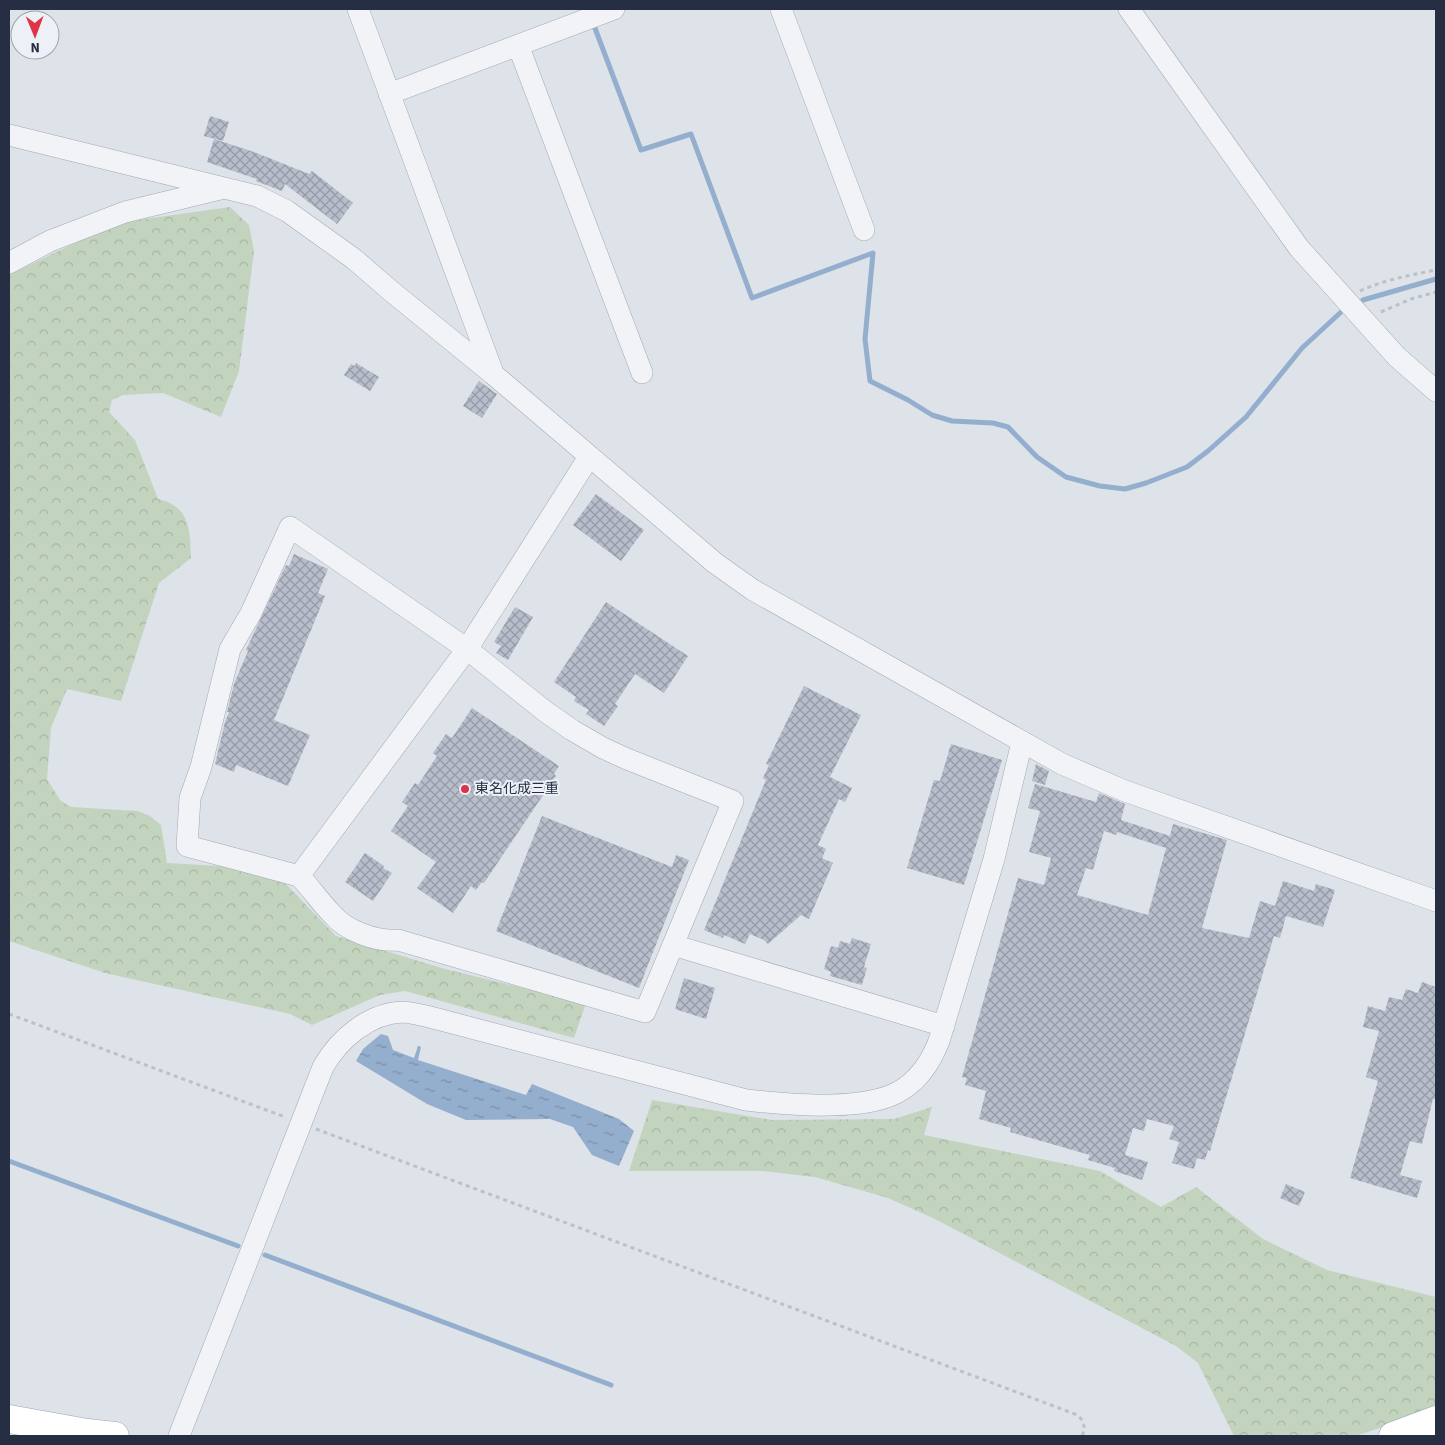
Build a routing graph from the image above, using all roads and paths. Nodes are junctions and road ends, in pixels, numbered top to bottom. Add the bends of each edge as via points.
1 (358, 9) edge
2 (781, 9) edge
3 (1129, 9) edge
4 (607, 11) edge
5 (518, 45) junction
6 (389, 94) junction
7 (9, 135) edge
8 (225, 188) junction
9 (864, 230) dead end
10 (9, 263) edge
11 (1436, 270) edge
12 (1436, 292) edge
13 (1344, 300) junction
14 (1365, 321) junction
15 (642, 373) dead end
16 (493, 374) junction
17 (1436, 391) edge
18 (589, 457) junction
19 (467, 648) junction
20 (1022, 742) junction
21 (299, 876) junction
22 (1436, 901) edge
23 (673, 945) junction
24 (9, 1014) edge
25 (944, 1026) junction
26 (302, 1123) junction
27 (9, 1419) edge
28 (1436, 1420) edge
29 (115, 1436) edge
30 (180, 1436) edge
31 (1082, 1436) edge
32 (1392, 1436) edge

1 - 6 street
2 - 9 street
3 - 13 street via 1299,248
4 - 5 street
5 - 6 street
5 - 15 street
6 - 16 street
7 - 8 street
8 - 10 street via 125,212 50,242
8 - 16 street via 256,196 287,211 354,259
11 - 13 path via 1374,285
12 - 14 path via 1394,305
13 - 14 street
14 - 17 street via 1397,357
16 - 18 street
18 - 19 street
18 - 20 street via 715,563 753,590
19 - 21 street
19 - 21 street via 290,527 251,613 230,649 201,767 190,798 187,846
19 - 23 street via 546,712 603,748 733,801
20 - 22 street via 1070,768 1125,791
20 - 25 street via 994,859
21 - 23 street via 339,922 359,933 388,941 398,940 645,1012
23 - 25 street
24 - 26 path
25 - 26 street via 929,1064 901,1090 876,1102 797,1105 746,1100 404,1012 367,1023 342,1041 323,1067
26 - 30 street
26 - 31 path via 1075,1414 1084,1423
27 - 29 main road
28 - 32 main road

